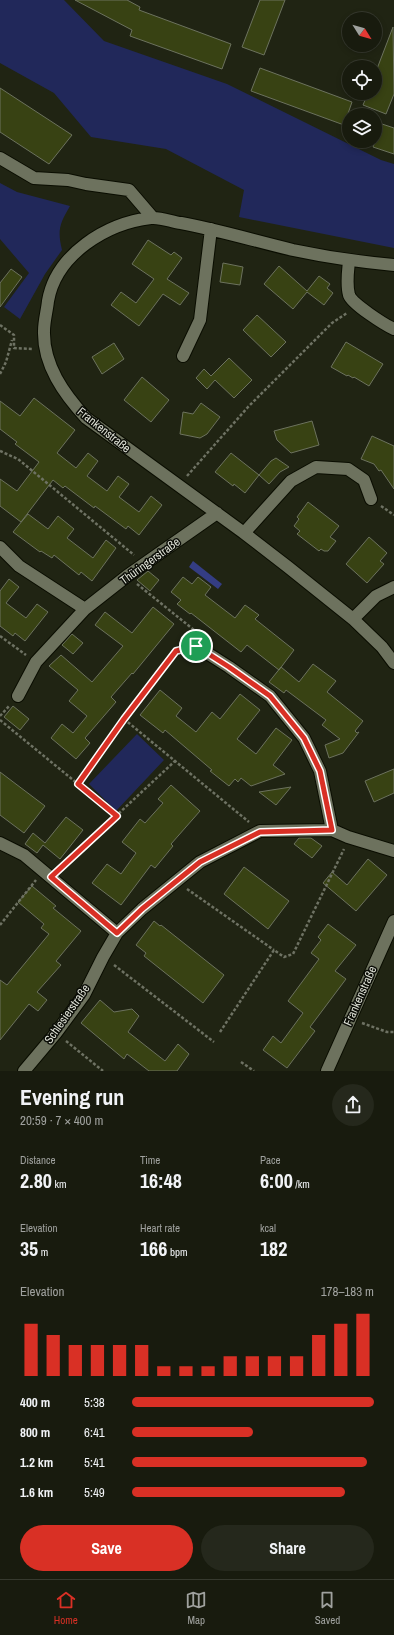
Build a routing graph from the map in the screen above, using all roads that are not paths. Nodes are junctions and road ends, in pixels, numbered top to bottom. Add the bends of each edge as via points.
1 (0, 158) edge
2 (153, 218) junction
3 (211, 229) junction
4 (349, 260) junction
5 (394, 265) edge
6 (394, 329) edge
7 (183, 356) dead end
8 (371, 499) dead end
9 (217, 513) junction
10 (244, 533) junction
11 (0, 547) edge
12 (394, 587) edge
13 (85, 610) junction
14 (353, 619) junction
15 (196, 646) road end
16 (394, 663) edge
17 (18, 696) dead end
18 (332, 830) junction
19 (0, 843) edge
20 (394, 851) edge
21 (394, 921) edge
22 (117, 933) junction
23 (24, 1071) edge
24 (327, 1071) edge

1 - 2 street via 34,178 68,180 129,190
2 - 3 street, Frankenstraße
2 - 9 street, Frankenstraße via 116,226 78,249 62,268 50,290 44,331 46,350 54,375 68,399 86,418
3 - 4 street, Frankenstraße via 293,250
3 - 7 street via 200,320
4 - 5 street, Frankenstraße
4 - 6 street via 347,281 350,297
8 - 10 street via 364,480 348,469 316,467 291,481
9 - 10 street, Frankenstraße
9 - 13 street, Thüringerstraße via 127,576
10 - 14 street, Frankenstraße
11 - 13 street via 19,566
12 - 14 street via 376,596
13 - 17 street, Thüringerstraße via 36,662
14 - 16 street, Frankenstraße via 382,647
15 - 18 street via 270,696 304,738 320,771
18 - 20 street, Schlesierstraße
18 - 22 street, Schlesierstraße via 260,832 200,862
19 - 22 street via 24,855
21 - 24 street, Frankenstraße
22 - 23 street, Schlesierstraße via 84,995

